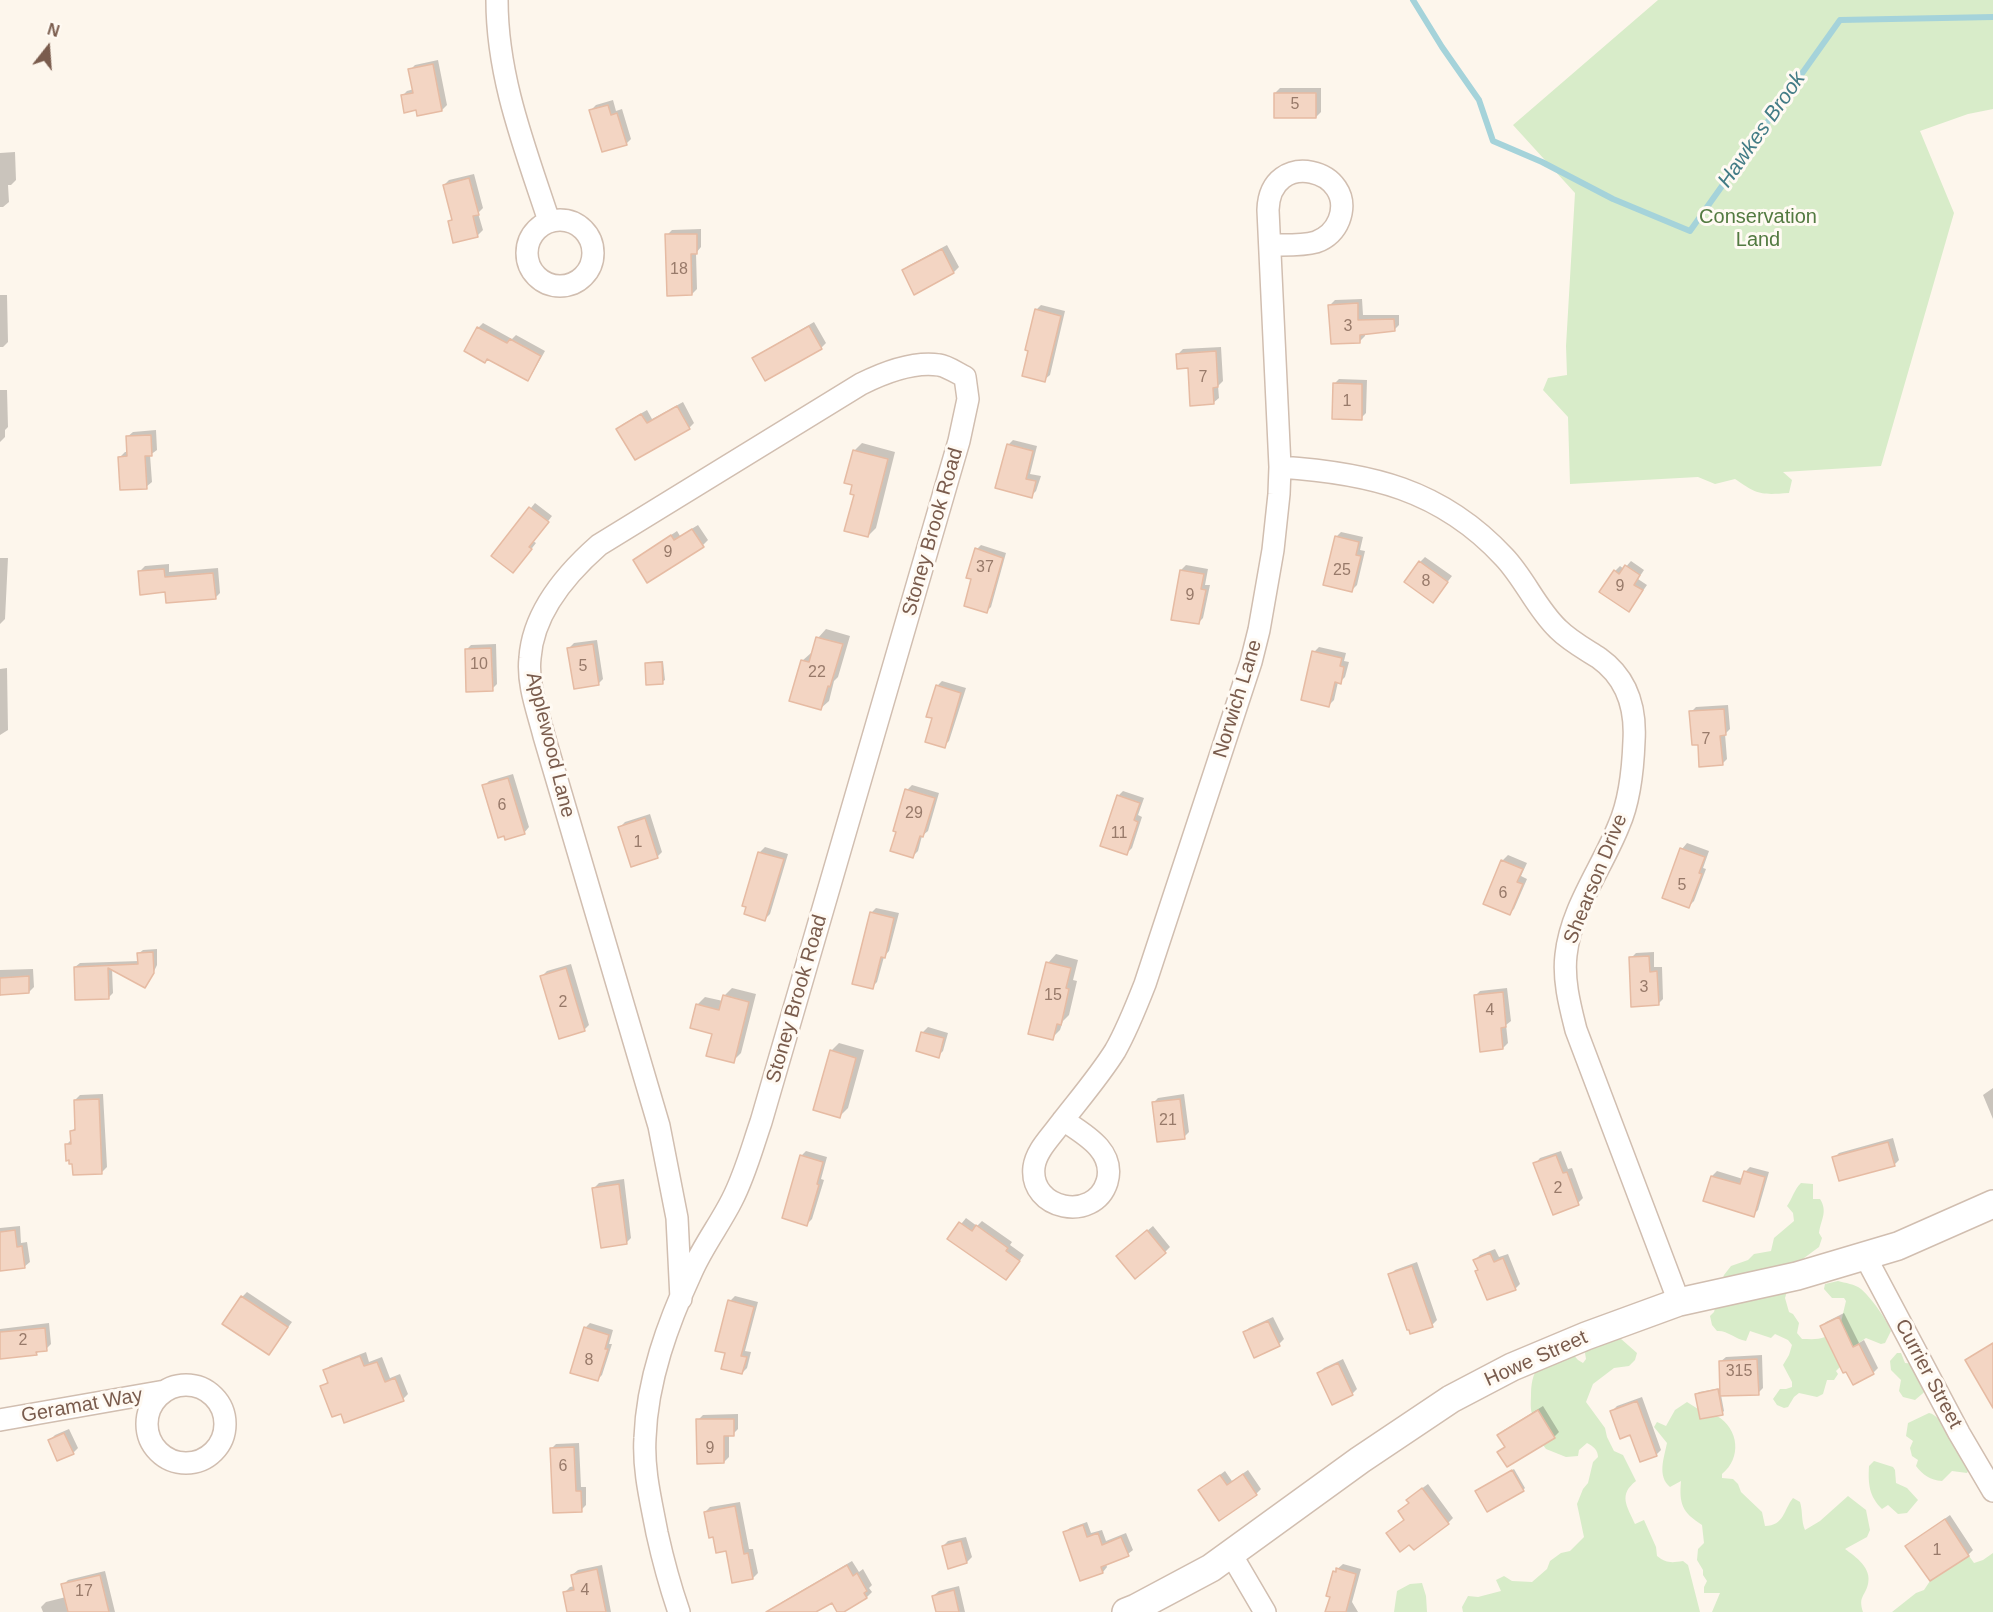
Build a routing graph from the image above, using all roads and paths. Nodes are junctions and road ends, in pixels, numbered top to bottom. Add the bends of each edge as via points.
1 (497, 0) edge
2 (549, 222) dead end
3 (1270, 245) dead end
4 (965, 377) joint
5 (1280, 467) junction
6 (1063, 1120) dead end
7 (1993, 1204) edge
8 (1865, 1256) junction
9 (681, 1299) junction
10 (1679, 1302) junction
11 (165, 1391) dead end
12 (0, 1420) edge
13 (1993, 1491) edge
14 (1231, 1554) junction
15 (679, 1612) edge
16 (1126, 1612) edge
17 (1265, 1612) edge

1 - 2 street via 504,76
3 - 5 street, Norwich Lane
4 - 9 street, Stoney Brook Road via 968,399 959,441 761,1122 734,1197 692,1270
4 - 9 street, Applewood Lane via 940,365 886,372 861,384 599,545 559,587 534,635 531,684 544,736 660,1126 677,1218
5 - 6 street, Norwich Lane via 1259,630 1145,984 1114,1052
5 - 10 street, Shearson Drive via 1372,479 1432,500 1484,537 1505,558 1558,630 1601,660 1625,687 1635,722 1628,797 1572,928 1566,955 1567,988 1576,1030
7 - 8 street, Howe Street via 1898,1246
8 - 10 street, Howe Street via 1797,1276
8 - 13 street, Currier Street
9 - 15 street, Stoney Brook Road via 652,1383 645,1438 651,1509
10 - 14 street, Howe Street via 1512,1367 1451,1399
11 - 12 street, Geramat Way
14 - 16 street, Howe Street
14 - 17 street

